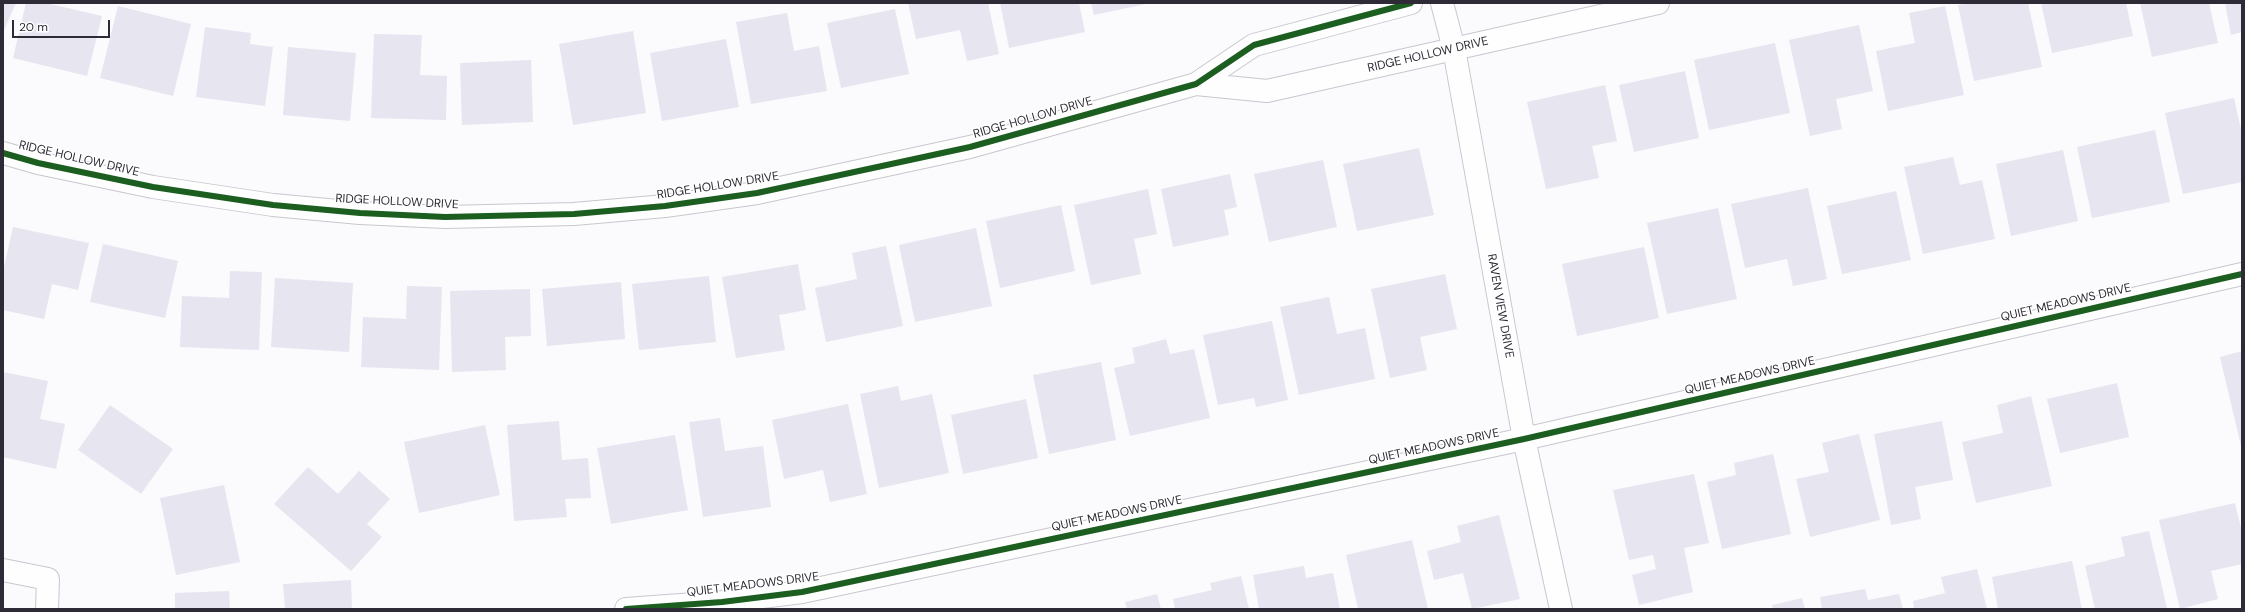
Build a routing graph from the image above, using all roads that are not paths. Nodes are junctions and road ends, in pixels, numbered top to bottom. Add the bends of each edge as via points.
1 (1411, 3) edge
2 (1442, 3) edge
3 (1658, 3) edge
4 (1454, 49) junction
5 (1196, 84) junction
6 (3, 153) edge
7 (2242, 274) edge
8 (1524, 439) junction
9 (3, 570) edge
10 (47, 609) edge
11 (626, 609) edge
12 (1562, 609) edge

1 - 5 street, RIDGE HOLLOW DRIVE via 1254,45
2 - 4 street, RAVEN VIEW DRIVE
3 - 4 street, RIDGE HOLLOW DRIVE
4 - 5 street, RIDGE HOLLOW DRIVE via 1267,91
4 - 8 street, RAVEN VIEW DRIVE
5 - 6 street, RIDGE HOLLOW DRIVE via 970,147 756,193 665,206 574,214 445,217 273,205 153,187 38,163
7 - 8 street, QUIET MEADOWS DRIVE
8 - 11 street, QUIET MEADOWS DRIVE via 802,592 722,602
8 - 12 street, RAVEN VIEW DRIVE
9 - 10 street via 48,579

